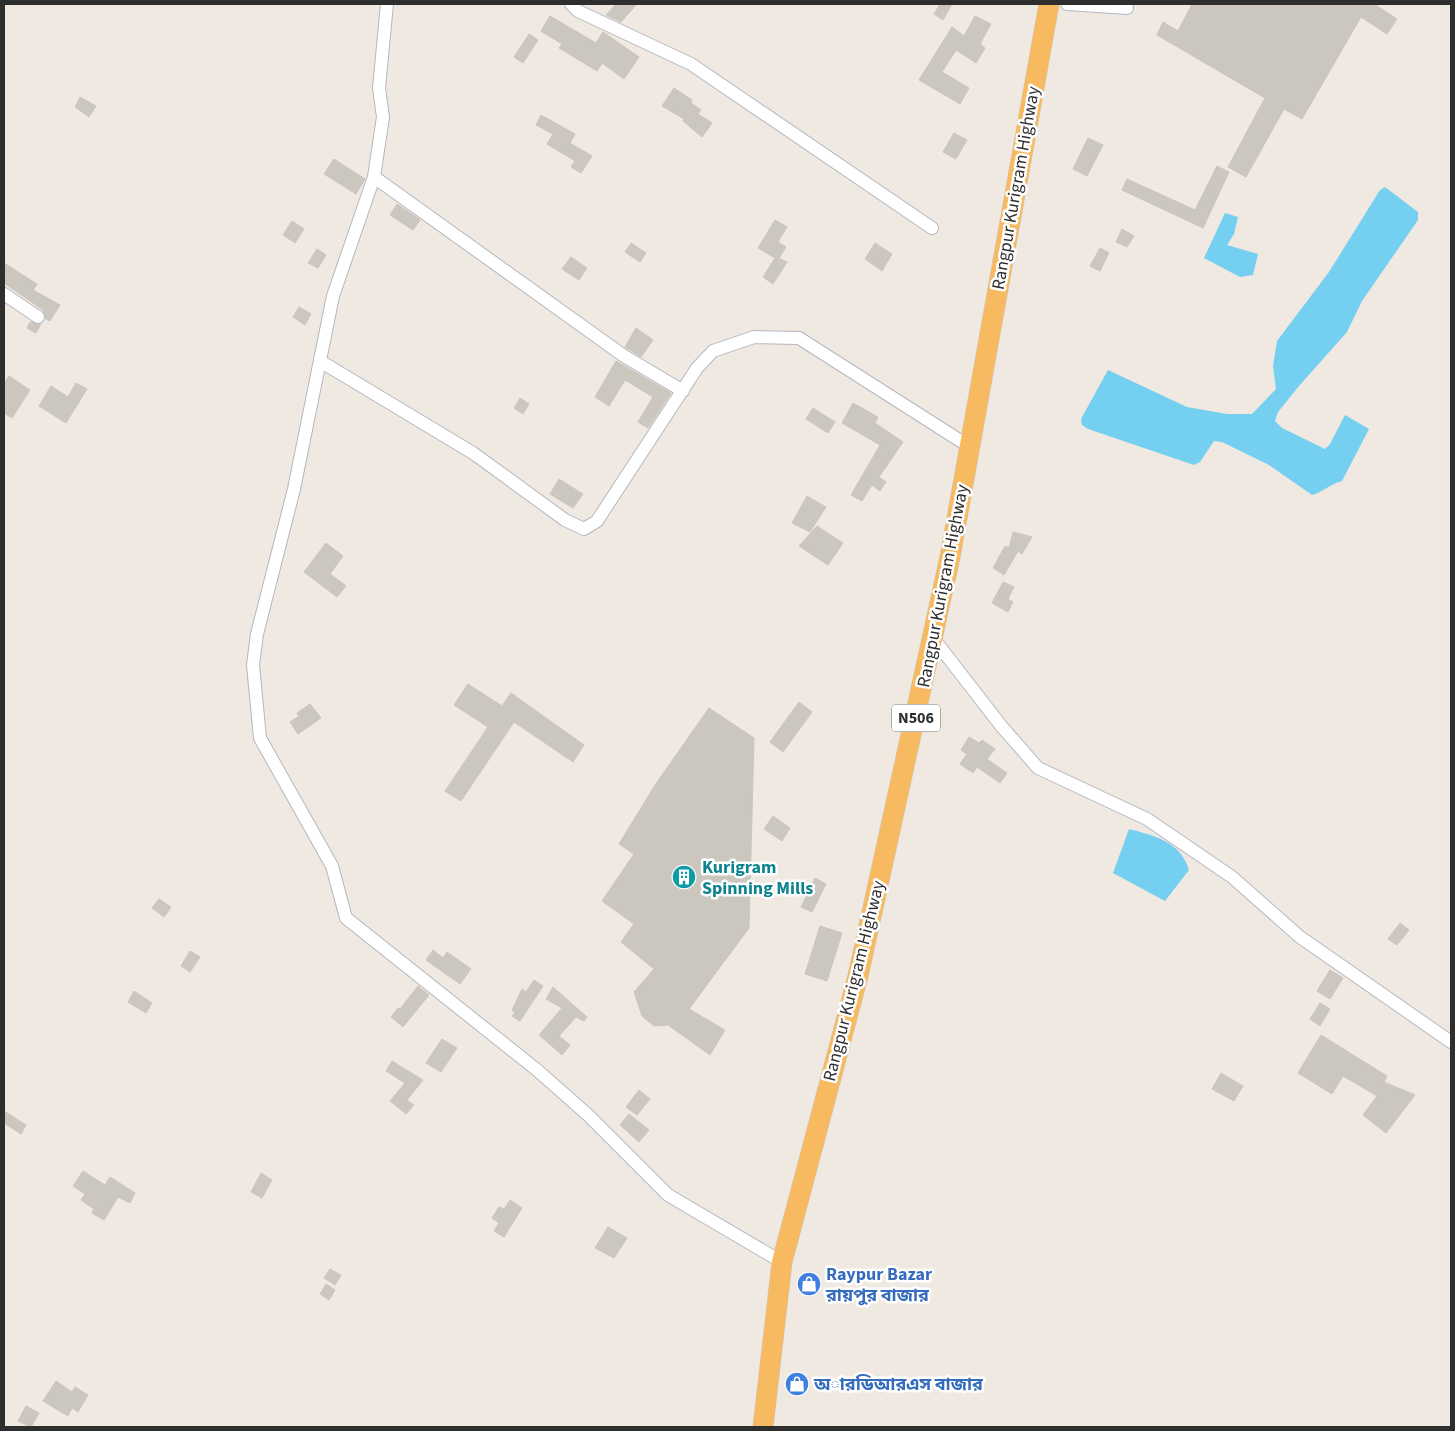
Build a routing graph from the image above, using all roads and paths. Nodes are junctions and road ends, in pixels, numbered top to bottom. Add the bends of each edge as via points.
1 (386, 4) edge
2 (571, 4) edge
3 (1048, 4) edge
4 (1066, 4) edge
5 (1127, 8) dead end
6 (374, 177) junction
7 (932, 228) dead end
8 (4, 294) edge
9 (38, 317) dead end
10 (320, 361) junction
11 (683, 390) junction
12 (970, 447) junction
13 (933, 638) junction
14 (1451, 1042) edge
15 (782, 1262) junction
16 (763, 1427) edge

1 - 6 street via 378,88 383,117
2 - 7 street via 578,11 691,64
3 - 12 highway, Rangpur Kurigram Highway / N506
4 - 5 street
6 - 10 street via 333,296
6 - 11 street via 624,356
8 - 9 street
10 - 11 street via 473,453 565,520 584,529 597,521
10 - 15 street via 294,489 257,634 254,665 260,738 332,866 346,918 537,1070 588,1115 668,1195
11 - 12 street via 713,351 754,337 799,338
12 - 13 highway, Rangpur Kurigram Highway / N506
13 - 14 street via 1038,768 1147,819 1232,877 1300,937
13 - 15 highway, Rangpur Kurigram Highway / N506 via 858,976
15 - 16 highway, Rangpur Kurigram Highway / N506

